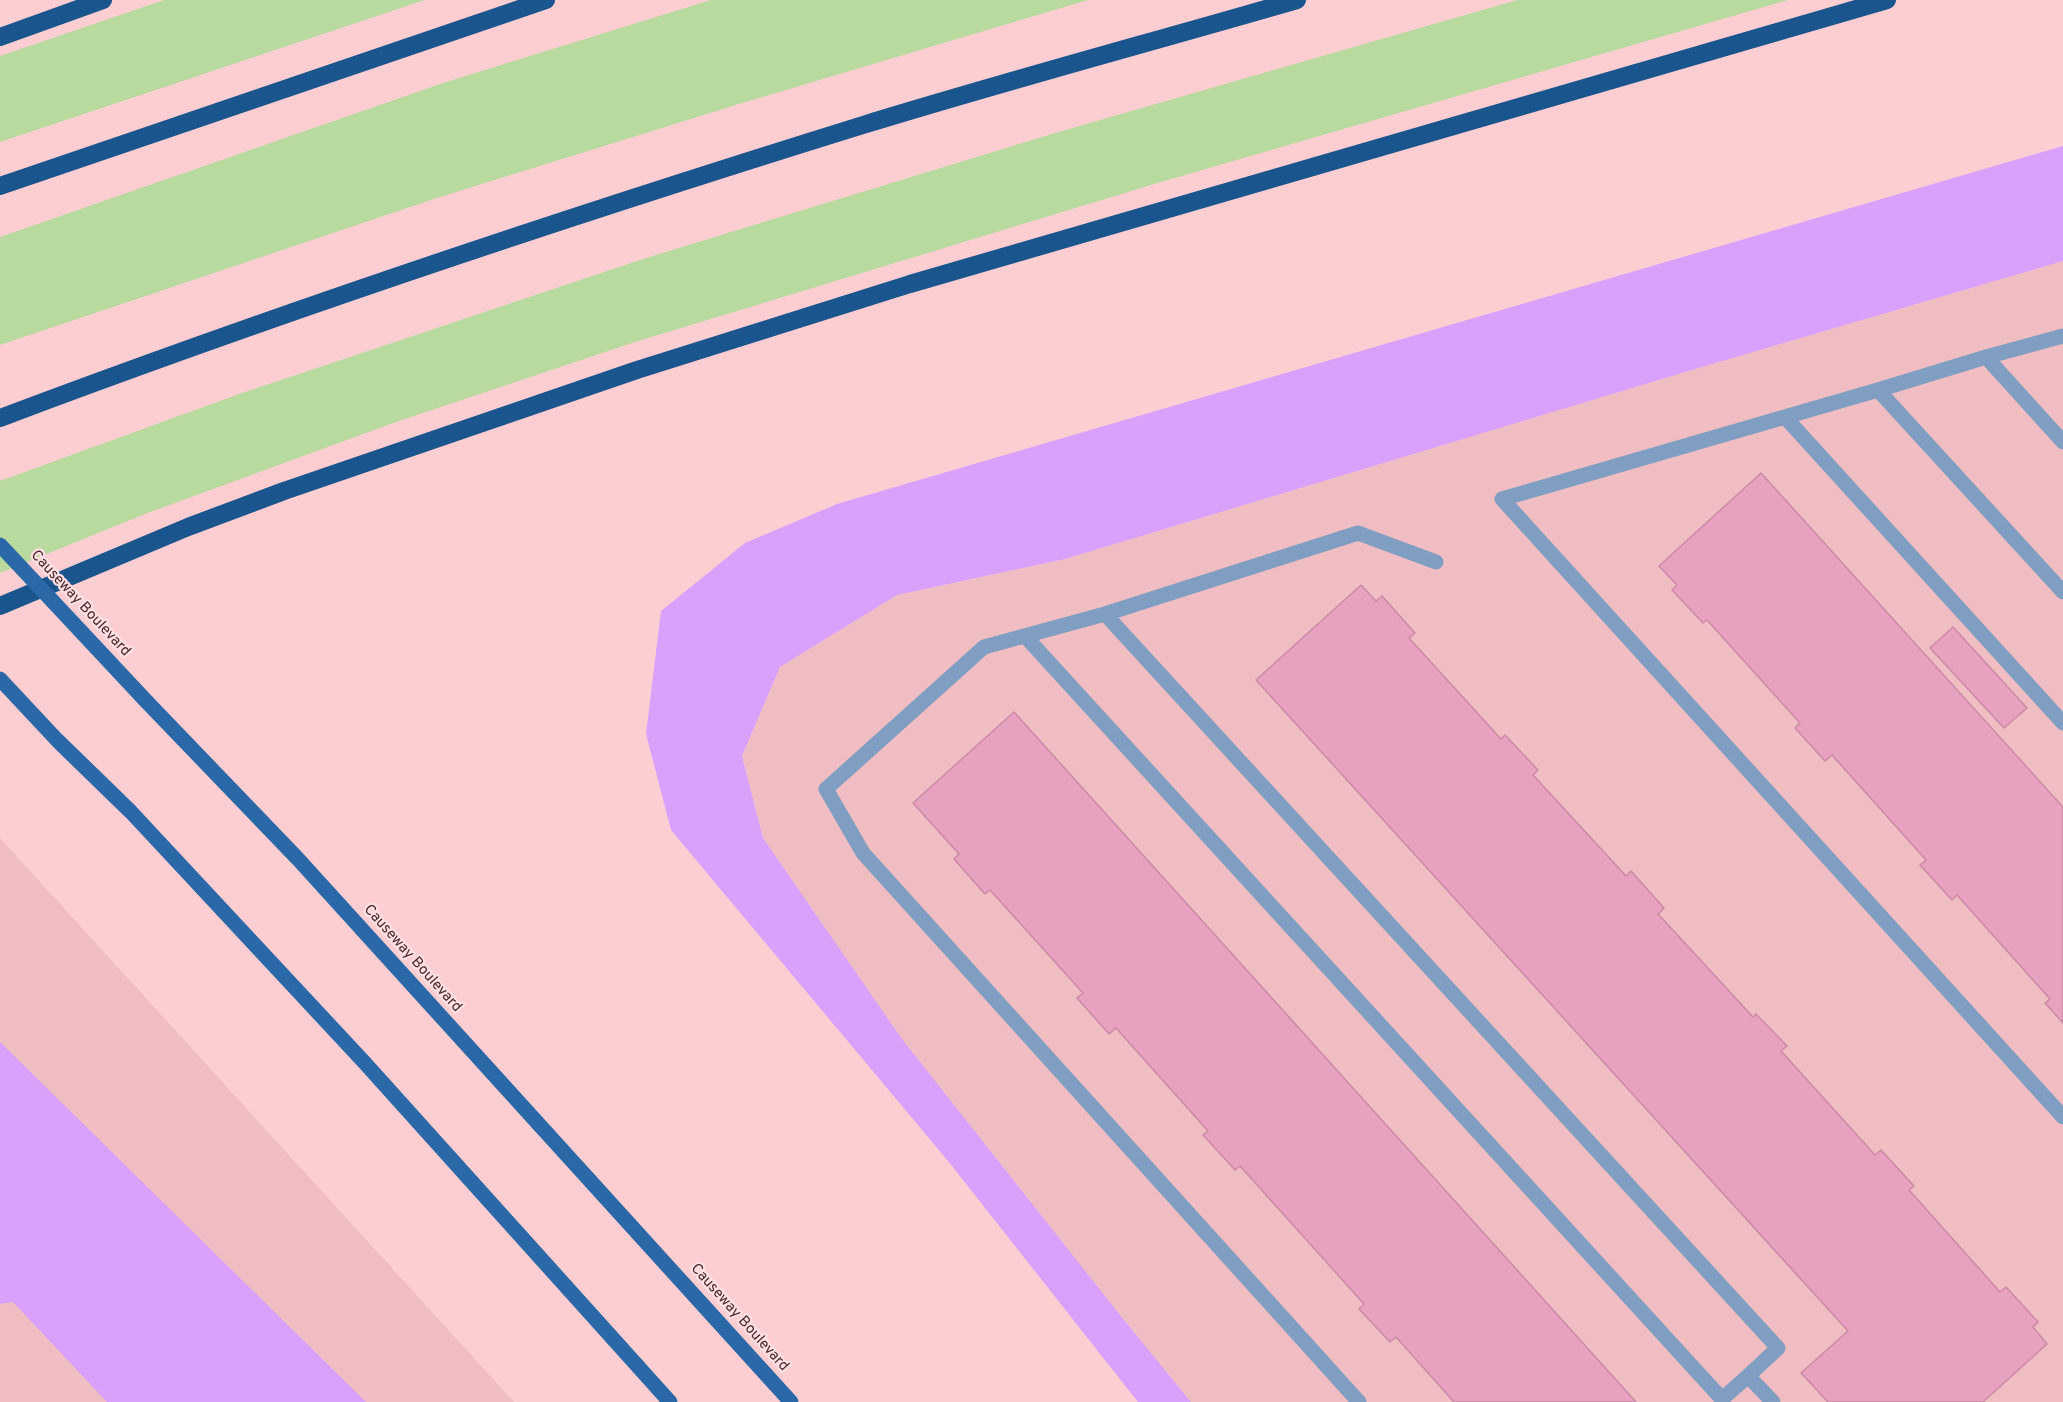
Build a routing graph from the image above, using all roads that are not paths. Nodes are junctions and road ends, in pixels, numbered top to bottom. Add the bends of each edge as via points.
1 (103, 0) edge
2 (546, 0) edge
3 (1297, 0) edge
4 (1887, 0) edge
5 (0, 36) edge
6 (0, 186) edge
7 (2063, 336) edge
8 (1986, 357) junction
9 (1878, 390) junction
10 (1785, 417) junction
11 (0, 418) edge
12 (2063, 442) edge
13 (0, 545) edge
14 (1436, 562) dead end
15 (2063, 592) edge
16 (0, 606) edge
17 (1105, 614) junction
18 (1025, 636) junction
19 (0, 679) edge
20 (2063, 723) edge
21 (2063, 1117) edge
22 (1748, 1376) junction
23 (670, 1402) edge
24 (791, 1402) edge
25 (1359, 1402) edge
26 (1773, 1402) edge

1 - 5 highway
2 - 6 highway
3 - 11 highway via 865,124 464,253
4 - 16 highway via 910,284 637,370 284,491 177,531
7 - 8 lane
8 - 9 lane
8 - 12 lane
9 - 10 lane
9 - 15 lane
10 - 20 lane
10 - 21 lane via 1502,499
13 - 24 main road, Causeway Boulevard, bridge via 298,860
14 - 17 lane via 1358,533
17 - 18 lane
17 - 22 lane via 1778,1348
18 - 22 lane via 1722,1399
18 - 25 lane via 984,647 826,789 863,853
19 - 23 main road via 131,812 356,1053
22 - 26 lane

